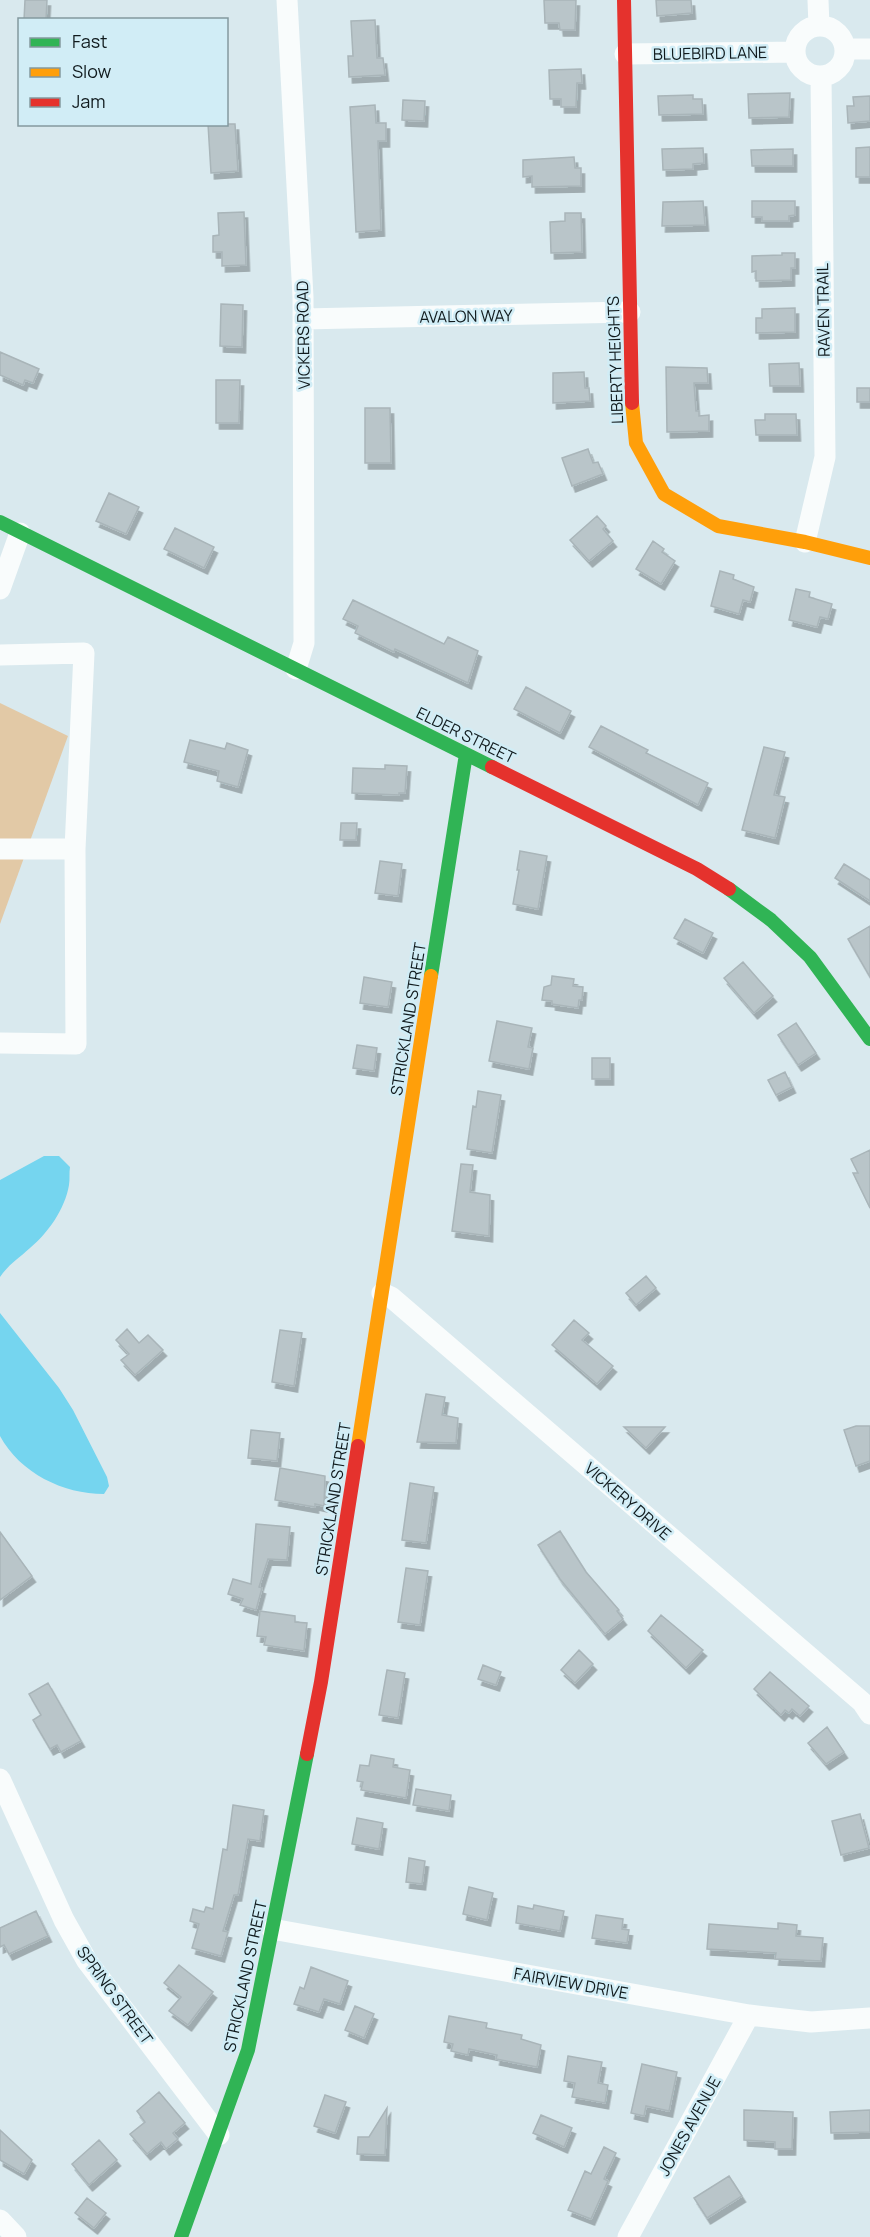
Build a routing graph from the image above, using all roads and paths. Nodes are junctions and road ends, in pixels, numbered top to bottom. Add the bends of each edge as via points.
1 (287, 0) edge
2 (624, 0) edge
3 (818, 0) edge
4 (819, 26) junction
5 (845, 49) junction
6 (870, 49) edge
7 (795, 52) junction
8 (625, 54) junction
9 (821, 76) junction
10 (630, 312) junction
11 (303, 319) junction
12 (0, 522) edge
13 (20, 532) junction
14 (805, 542) junction
15 (870, 558) edge
16 (0, 589) edge
17 (0, 655) edge
18 (296, 669) junction
19 (466, 754) junction
20 (0, 849) edge
21 (75, 849) junction
22 (870, 1039) edge
23 (0, 1043) edge
24 (382, 1293) junction
25 (870, 1714) edge
26 (0, 1779) edge
27 (272, 1929) junction
28 (749, 2015) junction
29 (870, 2018) edge
30 (219, 2134) junction
31 (0, 2220) edge
32 (16, 2237) edge
33 (181, 2237) edge
34 (628, 2237) edge

1 - 11 street, VICKERS ROAD
2 - 8 street, LIBERTY HEIGHTS
3 - 4 street
4 - 5 street via 834,30
4 - 7 street via 804,31
5 - 6 street
5 - 9 street via 836,71
7 - 8 street, BLUEBIRD LANE
7 - 9 street via 800,67
8 - 10 street, LIBERTY HEIGHTS
9 - 14 street, RAVEN TRAIL via 825,457
10 - 11 street, AVALON WAY
10 - 14 street, LIBERTY HEIGHTS via 636,443 664,494 718,526
11 - 18 street, VICKERS ROAD via 304,643
12 - 13 street, ELDER STREET
13 - 16 street
13 - 18 street, ELDER STREET
14 - 15 street, LIBERTY HEIGHTS
17 - 21 street via 84,653
18 - 19 street, ELDER STREET
19 - 22 street, ELDER STREET via 698,868 737,893 808,956 841,995
19 - 24 street, STRICKLAND STREET
20 - 21 street
21 - 23 street via 76,1044
24 - 25 street, VICKERY DRIVE via 862,1702
24 - 27 street, STRICKLAND STREET via 321,1682
26 - 30 street, SPRING STREET via 64,1920 87,1961
27 - 28 street, FAIRVIEW DRIVE
27 - 30 street, STRICKLAND STREET via 248,2050
28 - 29 street, FAIRVIEW DRIVE via 811,2022
28 - 34 street, JONES AVENUE
30 - 33 street, STRICKLAND STREET
31 - 32 street

